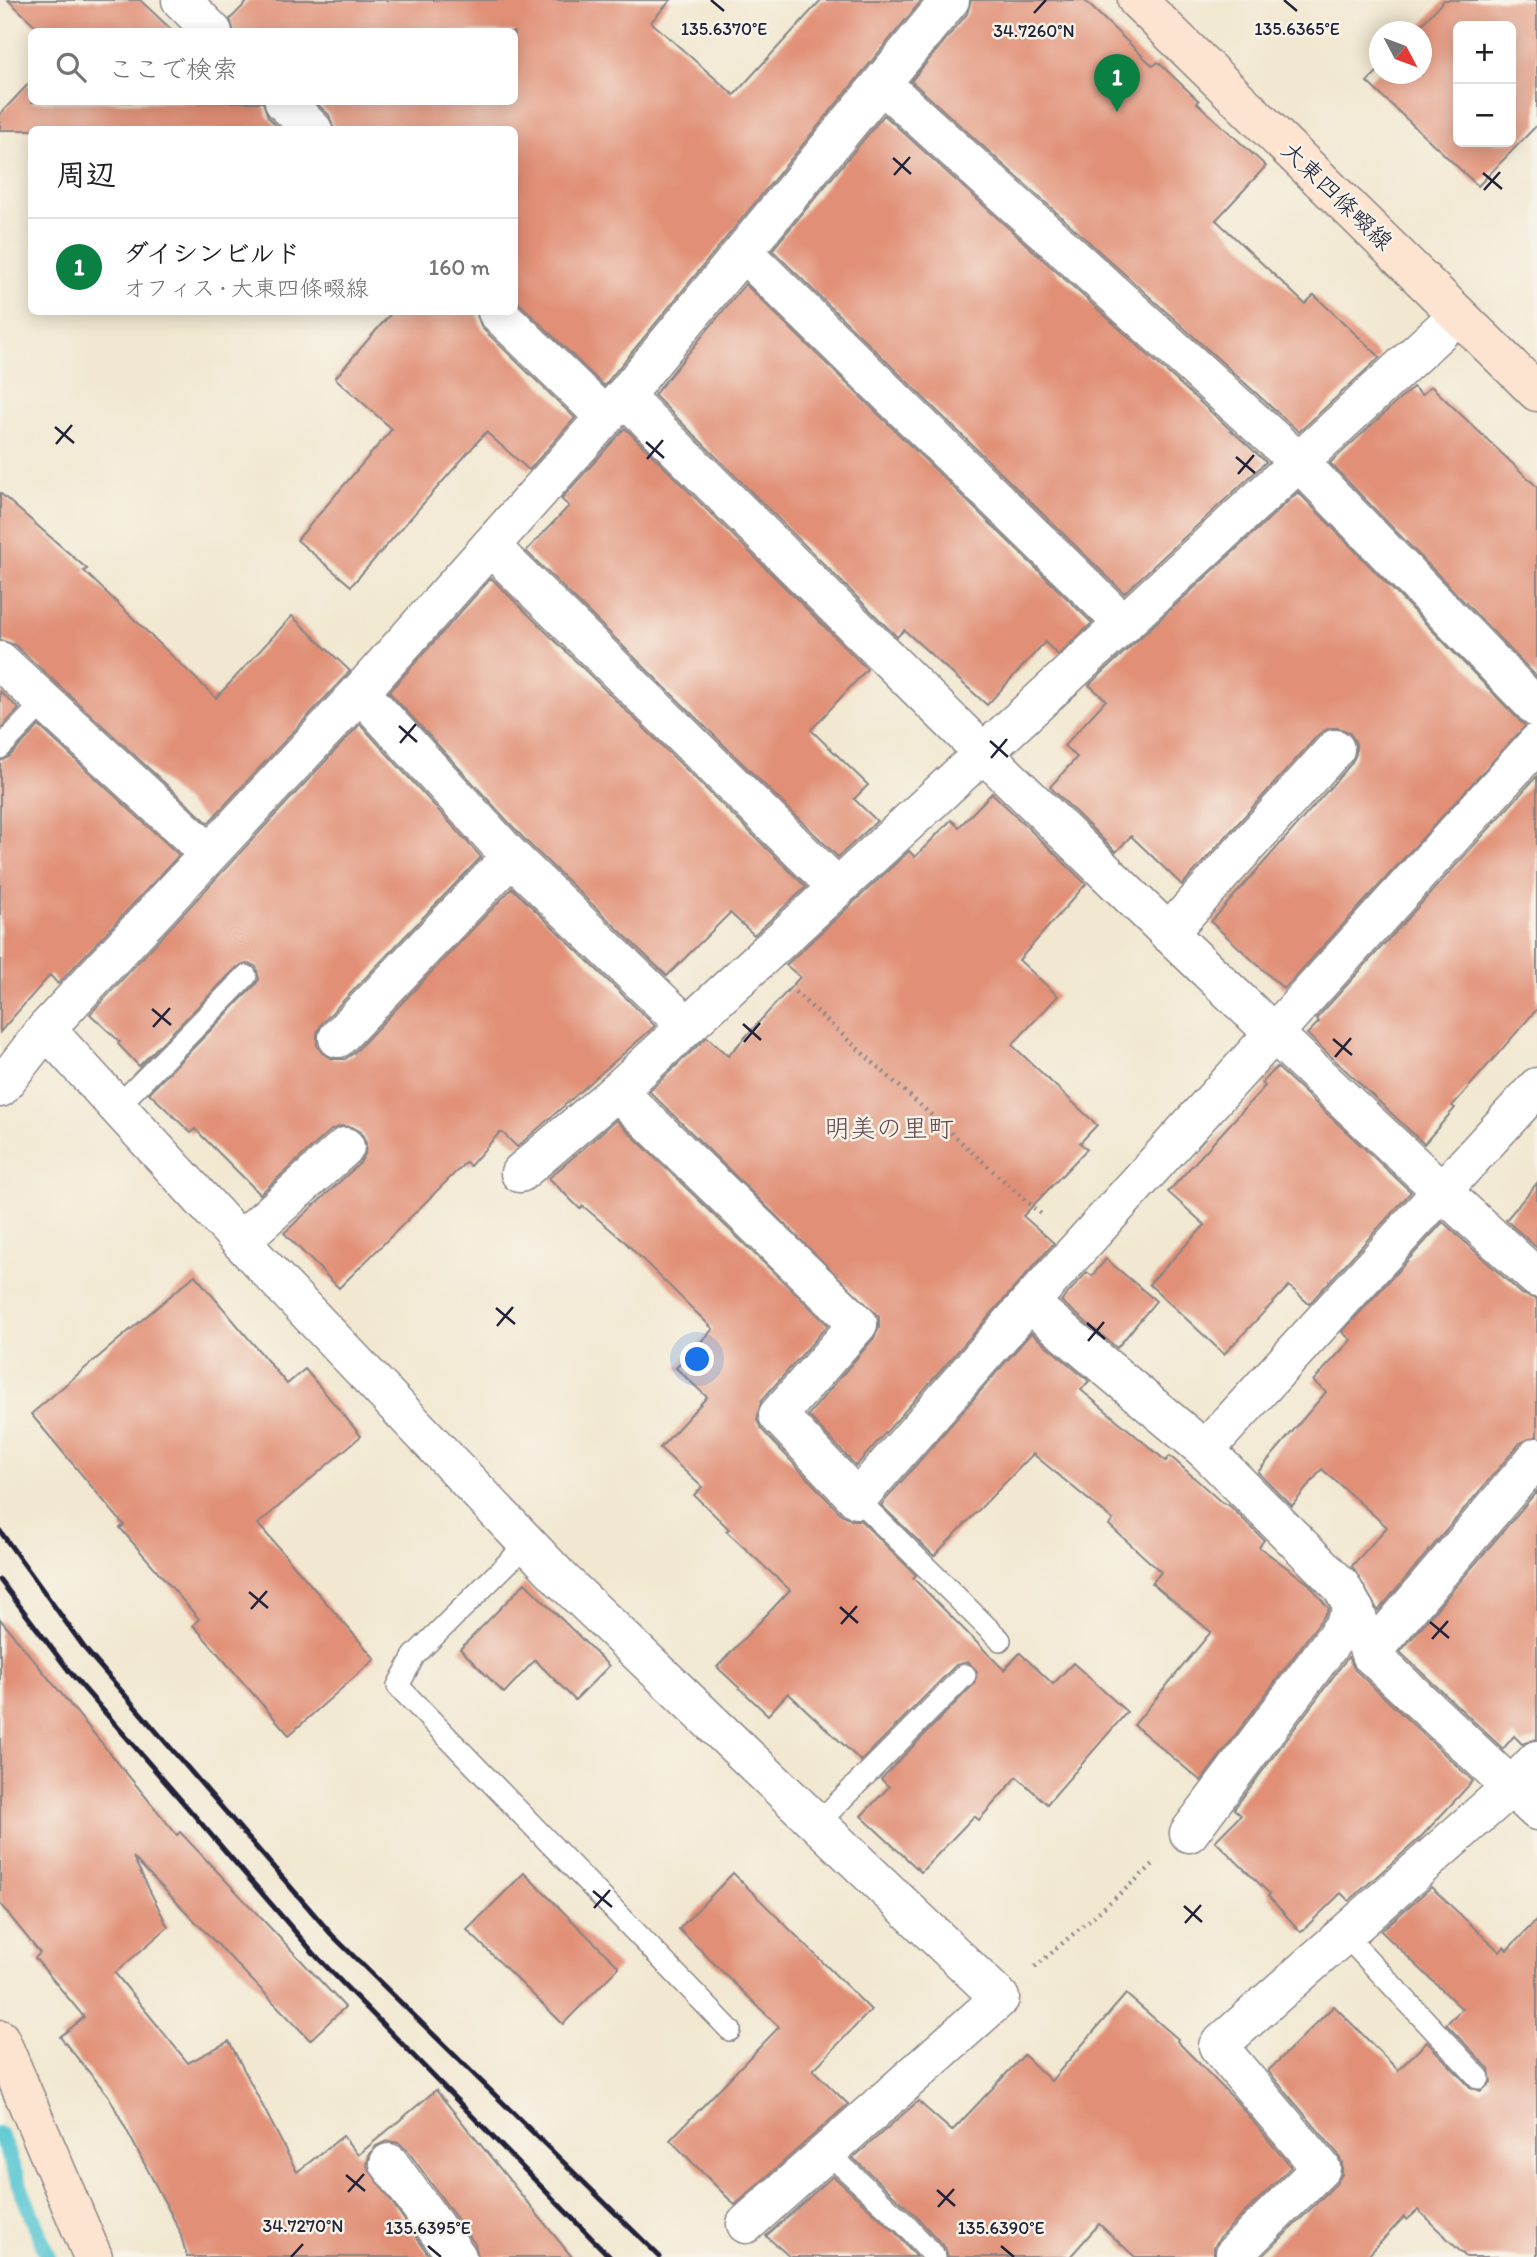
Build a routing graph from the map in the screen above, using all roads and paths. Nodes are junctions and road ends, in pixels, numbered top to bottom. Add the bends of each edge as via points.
1 (181, 0) edge
2 (950, 0) edge
3 (1137, 0) edge
4 (209, 28) edge
5 (882, 83) junction
6 (287, 105) edge
7 (309, 126) edge
8 (743, 252) junction
9 (502, 315) edge
10 (1458, 315) junction
11 (1537, 392) edge
12 (613, 405) junction
13 (1300, 463) junction
14 (491, 546) junction
15 (1124, 624) junction
16 (0, 662) edge
17 (360, 692) junction
18 (44, 702) junction
19 (1537, 708) edge
20 (1537, 743) edge
21 (0, 748) edge
22 (1335, 749) dead end
23 (983, 756) junction
24 (209, 853) junction
25 (511, 858) junction
26 (836, 886) junction
27 (1168, 933) junction
28 (760, 960) junction
29 (246, 976) dead end
30 (685, 1024) junction
31 (46, 1029) junction
32 (1273, 1034) junction
33 (338, 1038) dead end
34 (1537, 1087) edge
35 (0, 1088) edge
36 (617, 1091) junction
37 (117, 1107) junction
38 (345, 1147) dead end
39 (520, 1173) dead end
40 (1441, 1191) junction
41 (240, 1241) junction
42 (1080, 1250) junction
43 (1537, 1278) edge
44 (1029, 1303) junction
45 (1205, 1450) junction
46 (1537, 1457) edge
47 (857, 1499) junction
48 (527, 1544) junction
49 (1355, 1611) junction
50 (1000, 1640) dead end
51 (1370, 1654) junction
52 (965, 1675) dead end
53 (1537, 1760) edge
54 (1524, 1799) edge
55 (816, 1825) junction
56 (1189, 1833) joint
57 (1345, 1934) junction
58 (1000, 1998) junction
59 (730, 2030) dead end
60 (0, 2039) edge
61 (1479, 2078) dead end
62 (828, 2153) junction
63 (389, 2163) dead end
64 (746, 2224) dead end
65 (1235, 2253) dead end
66 (83, 2256) edge
67 (457, 2257) edge
68 (935, 2257) edge

1 - 4 street
2 - 5 street
3 - 10 main road, 大東四條畷線
5 - 8 street
5 - 13 street
6 - 7 street
8 - 12 street
8 - 15 street
9 - 12 street
10 - 11 main road, 大東四條畷線
10 - 13 street
12 - 14 street
12 - 23 street
13 - 15 street
13 - 19 street
14 - 17 street
14 - 26 street
15 - 23 street
16 - 18 street
17 - 24 street
17 - 25 street
18 - 21 lane
18 - 24 street
20 - 32 street
22 - 27 street
23 - 26 street
23 - 27 street
24 - 31 street
25 - 30 street
25 - 33 street
26 - 28 street
27 - 32 street
28 - 30 street
28 - 42 path
29 - 37 lane
30 - 36 street
31 - 35 street
31 - 37 street
32 - 40 street
32 - 42 street
34 - 40 street
36 - 39 street
36 - 47 street via 858,1324 778,1415
37 - 41 street
38 - 41 street
40 - 43 street
40 - 45 street
41 - 48 street
42 - 44 street
44 - 45 street
44 - 47 street
45 - 49 street via 1340,1586
46 - 51 street
47 - 50 lane
48 - 55 street
48 - 59 lane via 414,1656 398,1686
49 - 51 street
49 - 56 street
51 - 54 street
52 - 55 lane
53 - 54 street
54 - 57 street
55 - 58 street
56 - 58 path
57 - 61 lane
57 - 65 street via 1218,2046 1321,2168
58 - 62 street
60 - 66 main road
62 - 64 street
62 - 68 lane
63 - 67 street

